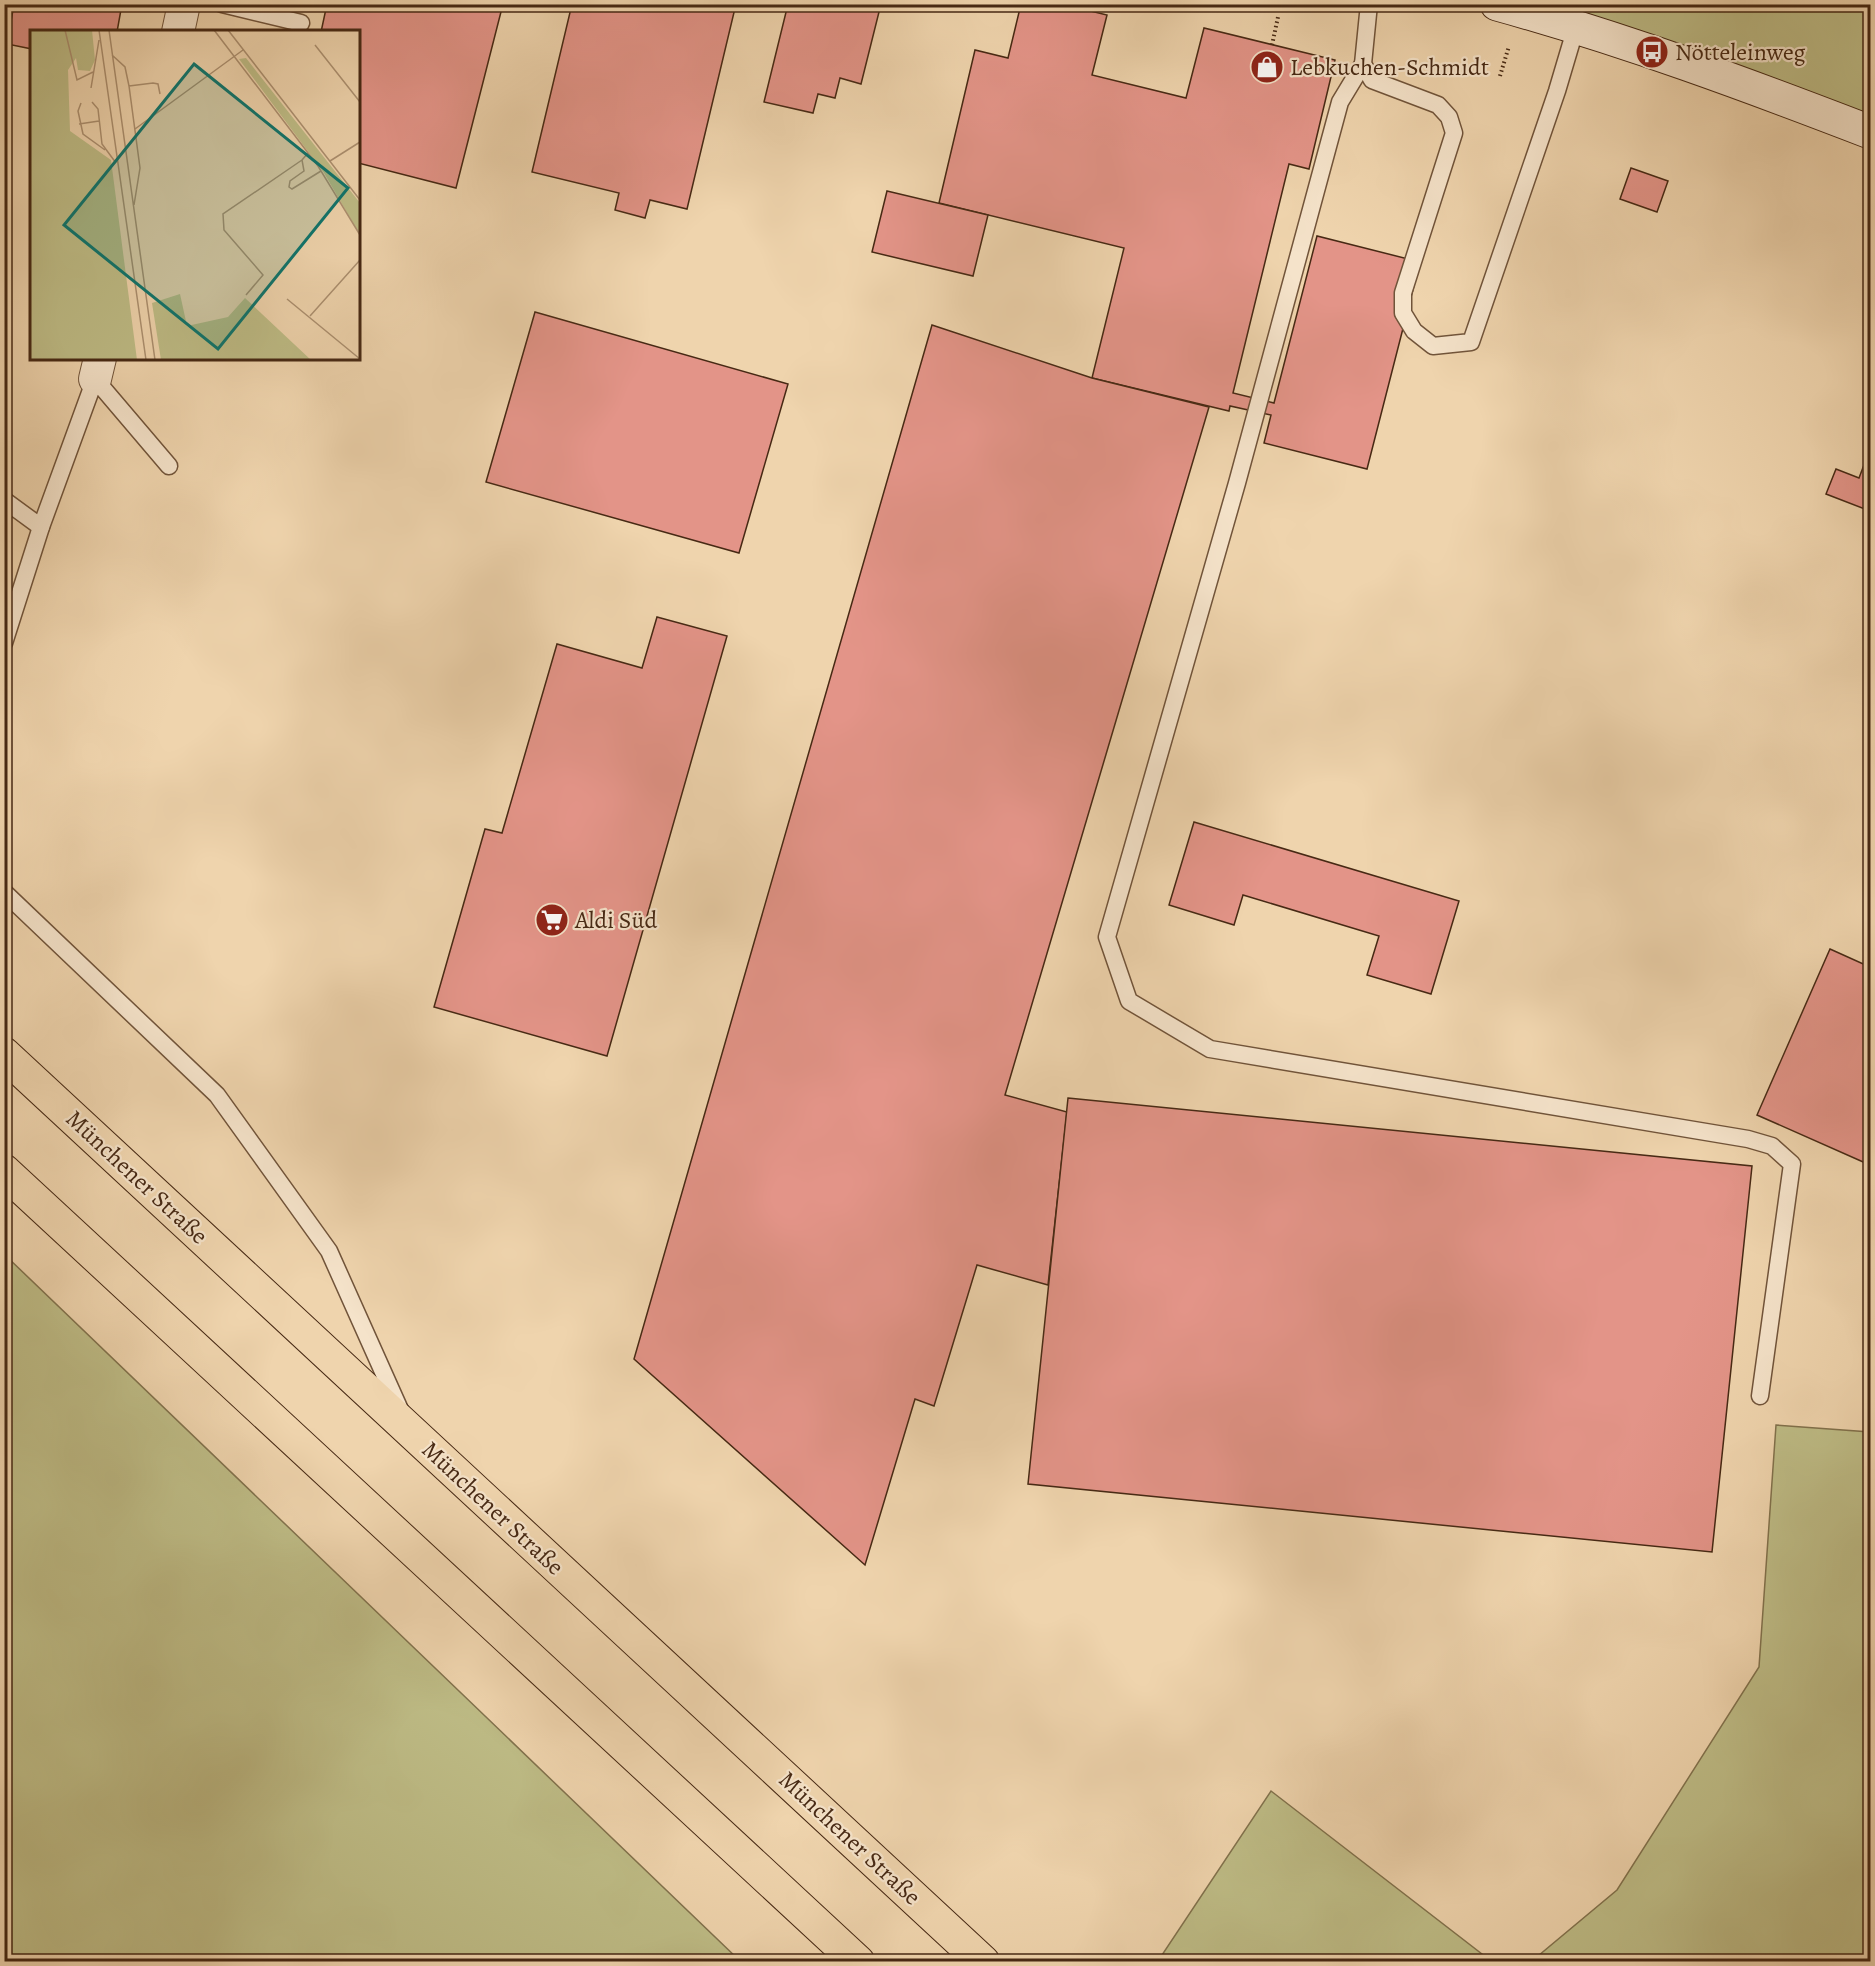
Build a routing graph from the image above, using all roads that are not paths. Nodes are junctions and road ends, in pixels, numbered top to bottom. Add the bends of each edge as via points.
1 (184, 4) edge
2 (222, 4) edge
3 (1369, 4) edge
4 (1497, 4) edge
5 (301, 23) dead end
6 (1576, 27) junction
7 (178, 30) edge
8 (1364, 64) junction
9 (1870, 132) edge
10 (98, 369) edge
11 (169, 466) dead end
12 (4, 500) edge
13 (41, 527) junction
14 (4, 643) edge
15 (4, 892) edge
16 (4, 1054) edge
17 (9, 1186) edge
18 (1760, 1396) dead end
19 (409, 1429) junction
20 (858, 1962) edge
21 (983, 1962) edge

1 - 7 street
2 - 5 lane
3 - 8 lane
4 - 6 main road
6 - 8 lane via 1471,342 1433,346 1414,331 1403,313 1403,293 1454,133 1449,117 1438,105 1372,80
6 - 9 main road via 1714,73
8 - 18 lane via 1340,102 1237,483 1107,937 1129,1001 1210,1049 1772,1146 1792,1164
10 - 11 lane
10 - 13 lane
12 - 13 lane
13 - 14 lane
15 - 19 lane via 216,1095 329,1251
16 - 19 main road, Münchener Straße
17 - 20 main road via 62,1225
19 - 21 main road, Münchener Straße

